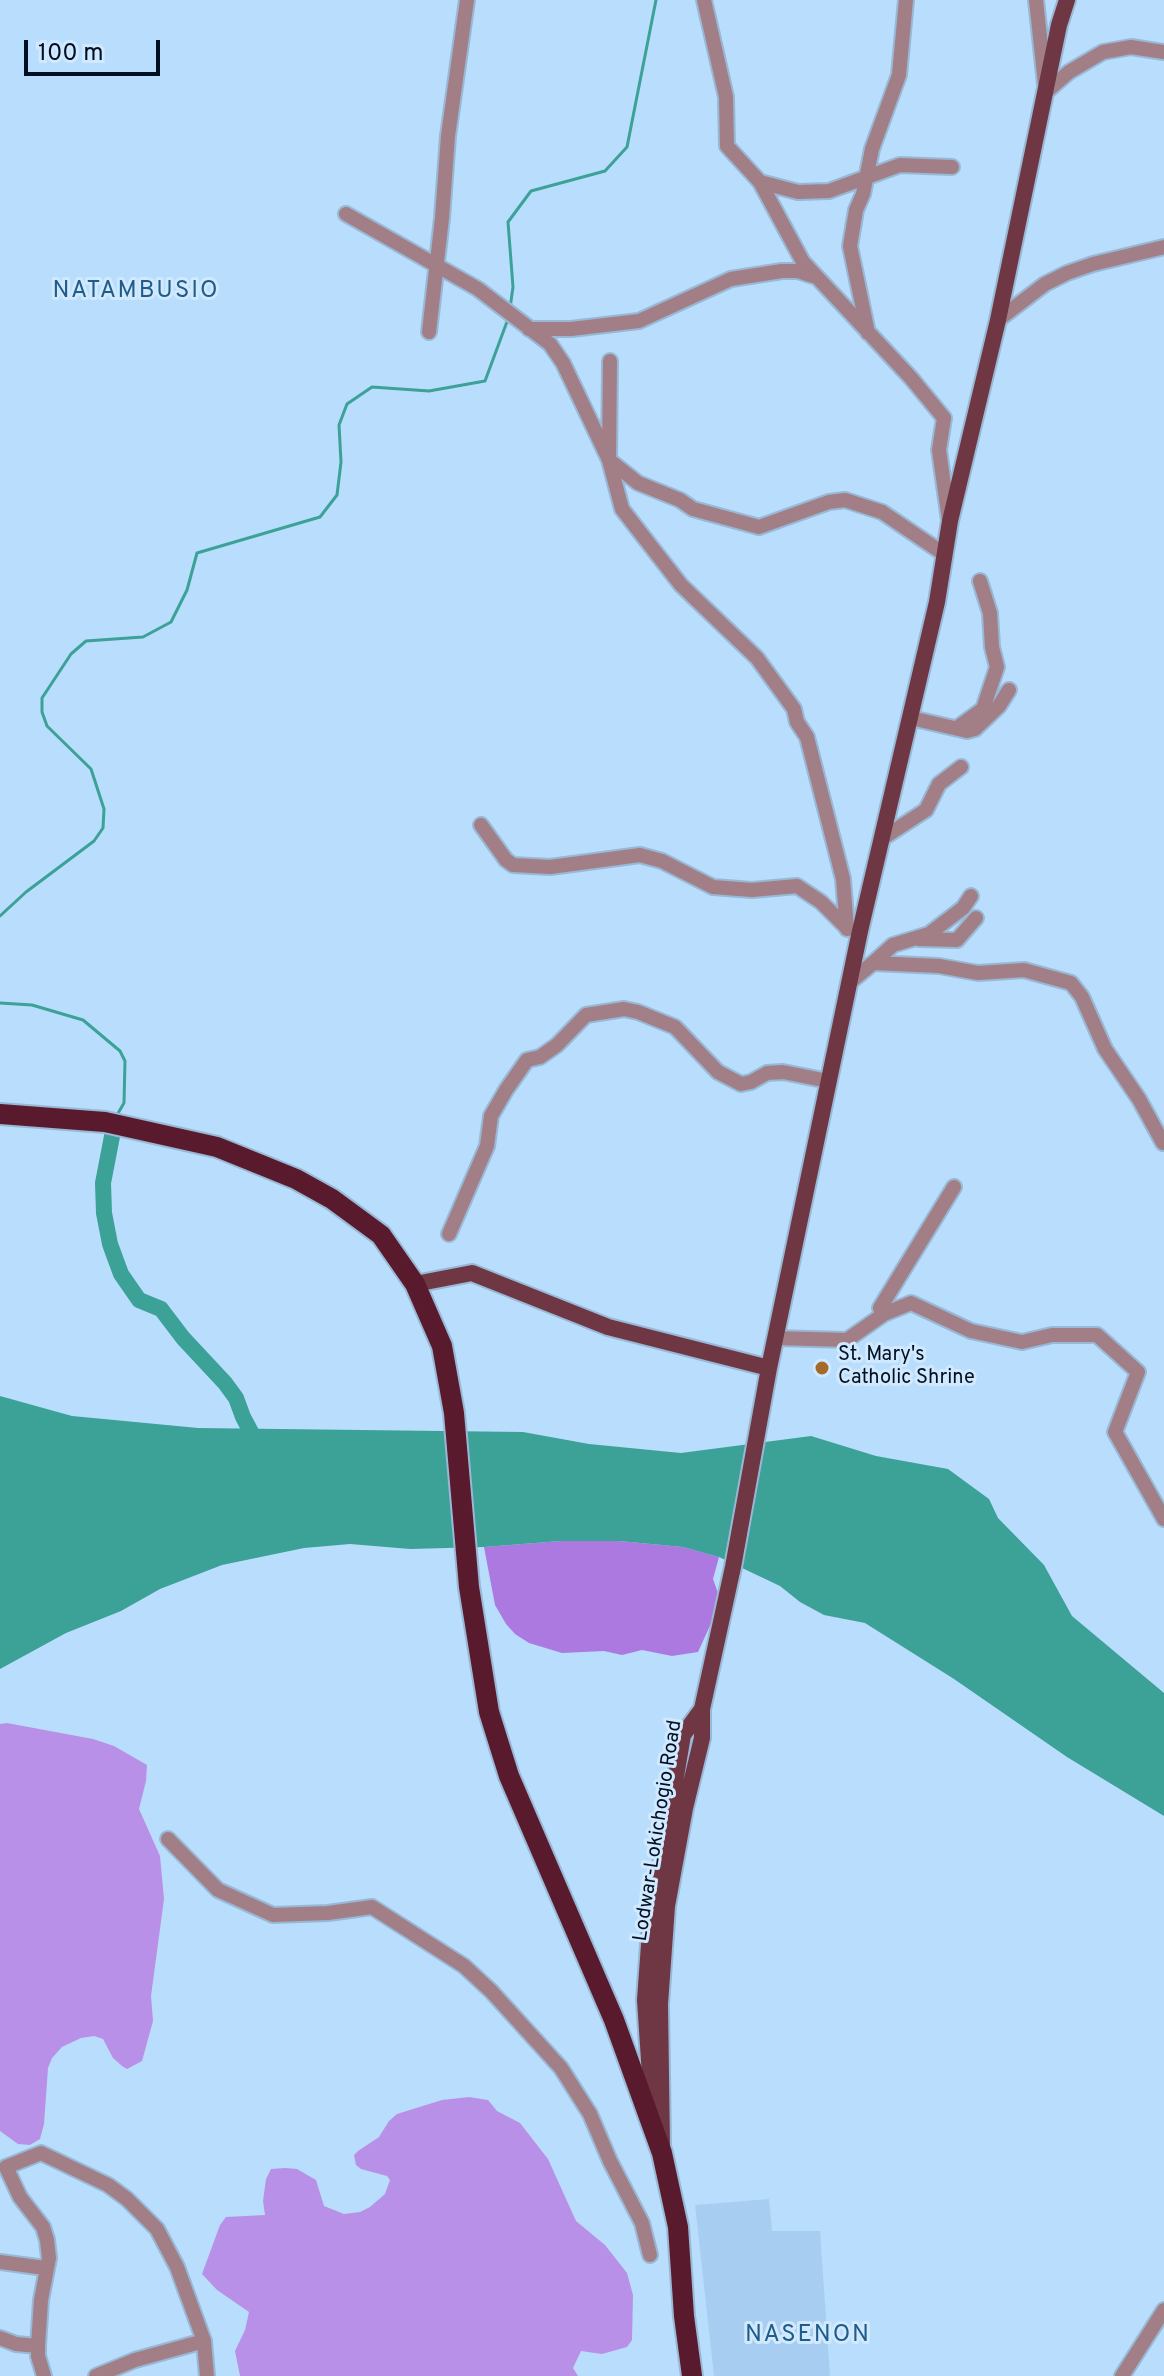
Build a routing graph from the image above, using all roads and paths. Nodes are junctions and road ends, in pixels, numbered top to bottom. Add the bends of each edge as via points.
1 (467, 0) edge
2 (704, 0) edge
3 (906, 0) edge
4 (1036, 0) edge
5 (1067, 0) edge
6 (1164, 52) edge
7 (1046, 92) junction
8 (952, 167) dead end
9 (865, 179) junction
10 (760, 182) junction
11 (346, 214) dead end
12 (1164, 247) edge
13 (435, 265) junction
14 (816, 277) junction
15 (998, 320) junction
16 (529, 329) junction
17 (429, 332) dead end
18 (868, 333) junction
19 (610, 361) dead end
20 (609, 460) junction
21 (950, 521) junction
22 (944, 554) junction
23 (980, 581) dead end
24 (1009, 690) dead end
25 (911, 718) junction
26 (957, 728) junction
27 (961, 767) dead end
28 (481, 825) dead end
29 (883, 838) junction
30 (971, 896) dead end
31 (976, 918) dead end
32 (853, 930) junction
33 (918, 939) junction
34 (873, 963) junction
35 (849, 983) junction
36 (828, 1081) junction
37 (0, 1114) edge
38 (1163, 1143) edge
39 (954, 1187) dead end
40 (449, 1234) dead end
41 (415, 1284) junction
42 (884, 1314) junction
43 (775, 1338) junction
44 (769, 1368) junction
45 (1164, 1519) edge
46 (702, 1709) junction
47 (168, 1839) dead end
48 (651, 2126) junction
49 (662, 2153) junction
50 (650, 2255) dead end
51 (0, 2262) edge
52 (45, 2268) junction
53 (1164, 2310) edge
54 (0, 2338) edge
55 (204, 2341) junction
56 (38, 2346) junction
57 (135, 2360) junction
58 (693, 2374) edge
59 (44, 2376) edge
60 (96, 2376) edge
61 (137, 2376) edge
62 (207, 2376) edge
63 (1122, 2376) edge

1 - 13 street
2 - 10 street via 726,97 727,146
3 - 9 street via 899,75
4 - 7 street
5 - 7 main road
6 - 7 street via 1131,47 1103,52
7 - 15 main road
8 - 9 street via 900,165
9 - 10 street via 829,191 798,192
9 - 18 street via 850,246
10 - 14 street via 786,236
11 - 13 street
12 - 15 street via 1067,273
13 - 16 street via 478,289
13 - 17 street
14 - 16 street via 782,271 731,279 639,321
14 - 18 street
15 - 21 main road
16 - 20 street via 550,344 563,363
18 - 21 street via 944,418 939,450
19 - 20 street
20 - 22 street via 638,483 693,509 759,527 829,502 862,504 900,522
20 - 32 street via 622,509 681,585 757,658 794,709 807,737
21 - 22 main road
22 - 25 main road
23 - 26 street via 997,667 983,709
24 - 26 street via 981,725 967,731
25 - 26 street
25 - 29 main road
27 - 29 street via 939,784 926,810
28 - 32 street via 513,865 550,867 640,855 713,887 797,886
29 - 32 main road
30 - 33 street via 947,922
31 - 33 street via 957,940
32 - 35 main road
33 - 34 street via 893,945
34 - 35 street
34 - 38 street via 978,973 1024,970 1071,983
35 - 36 main road
36 - 40 street via 783,1072 741,1084 718,1072 675,1027 624,1009 586,1015 557,1045 527,1060 506,1090 491,1116 487,1146
36 - 43 main road
37 - 41 highway, Lodwar-Lokichogio Road via 105,1122 217,1147 296,1179 381,1235
39 - 42 street via 880,1308
41 - 44 main road via 472,1273 608,1327
41 - 48 highway, Lodwar-Lokichogio Road via 442,1346 454,1413 469,1587 489,1712 509,1776 590,1962
42 - 43 street via 847,1340
42 - 45 street via 911,1303 971,1331 1022,1342 1052,1335 1097,1335 1138,1372 1115,1432
43 - 44 main road
44 - 46 main road, Lodwar-Lokichogio Road
46 - 48 main road, Lodwar-Lokichogio Road via 683,1735 650,1931 645,2000
46 - 49 main road, Lodwar-Lokichogio Road via 702,1738 667,1906 660,2004
47 - 50 street via 218,1890 273,1915 372,1907 464,1966 561,2068 590,2114 642,2223
48 - 49 highway, Lodwar-Lokichogio Road
49 - 58 highway, Lodwar-Lokichogio Road via 678,2227
51 - 52 street
52 - 55 street via 49,2254 43,2227 6,2167 41,2153 108,2185 157,2229
52 - 56 street
53 - 63 street
54 - 56 street
55 - 57 street
55 - 62 street
56 - 59 street
57 - 60 street
57 - 61 street

